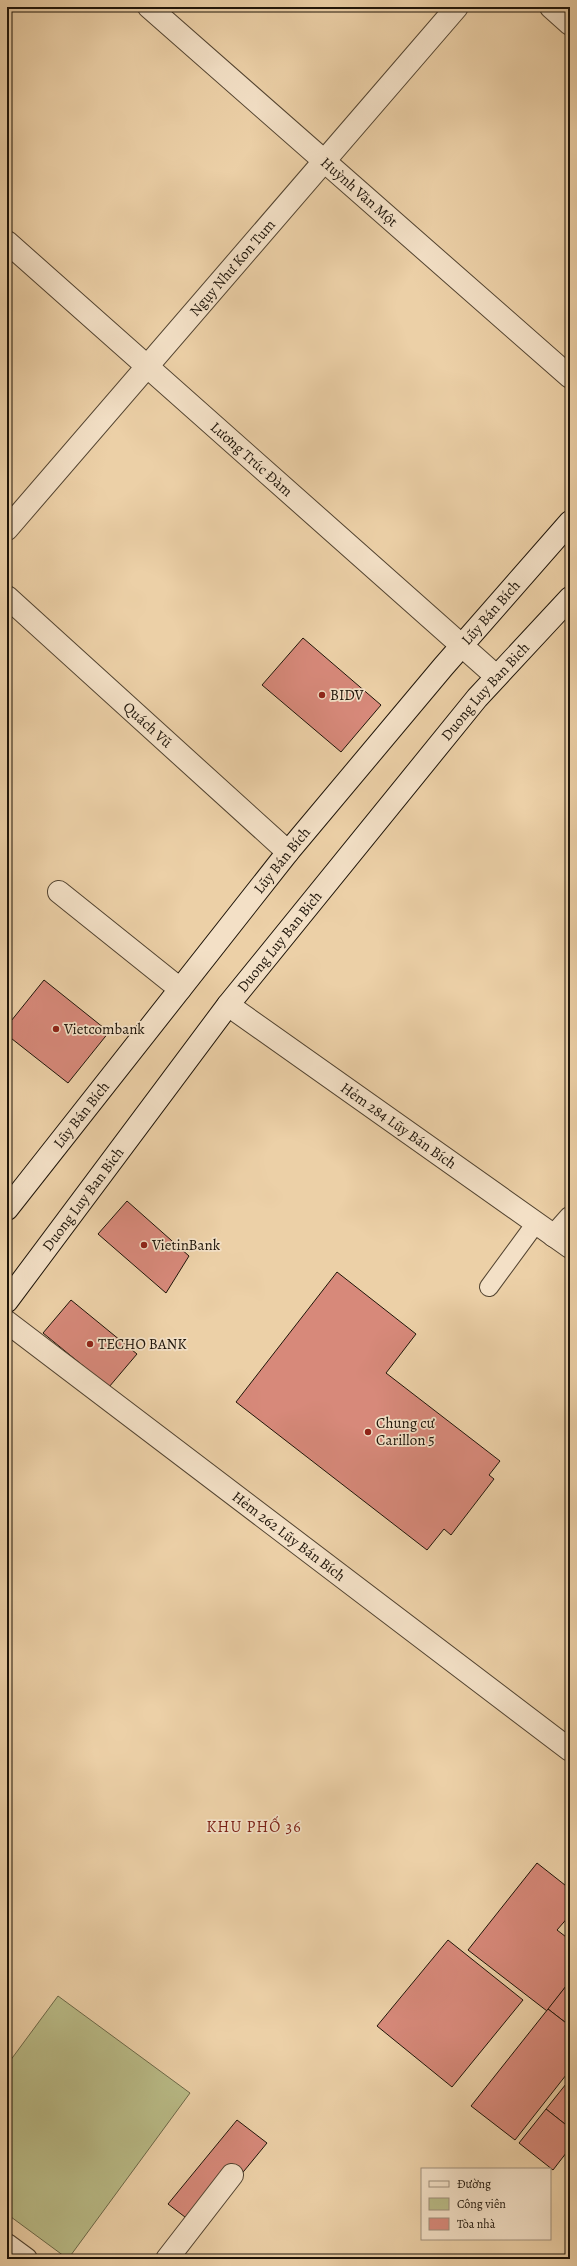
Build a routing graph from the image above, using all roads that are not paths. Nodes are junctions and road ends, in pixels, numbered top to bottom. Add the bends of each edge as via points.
1 (149, 7) edge
2 (457, 7) edge
3 (551, 7) edge
4 (570, 24) edge
5 (324, 161) junction
6 (7, 242) edge
7 (147, 367) junction
8 (570, 377) edge
9 (570, 522) edge
10 (7, 529) edge
11 (7, 597) edge
12 (570, 598) edge
13 (462, 646) junction
14 (496, 676) junction
15 (288, 852) junction
16 (59, 892) dead end
17 (180, 989) junction
18 (228, 1005) junction
19 (7, 1209) edge
20 (570, 1218) edge
21 (536, 1223) junction
22 (562, 1242) edge
23 (489, 1287) dead end
24 (7, 1301) edge
25 (7, 1322) edge
26 (570, 1750) edge
27 (232, 2175) dead end
28 (7, 2245) edge
29 (26, 2259) edge
30 (167, 2259) edge

1 - 5 street, Huỳnh Văn Một
2 - 5 street, Ngụy Như Kon Tum
3 - 4 street
5 - 7 street, Ngụy Như Kon Tum
5 - 8 street, Huỳnh Văn Một
6 - 7 street, Lương Trúc Đàm
7 - 10 street, Ngụy Như Kon Tum
7 - 13 street, Lương Trúc Đàm
9 - 13 street, Lũy Bán Bích
11 - 15 street, Quách Vũ
12 - 14 street, Duong Luy Ban Bich
13 - 14 street, Lương Trúc Đàm
13 - 15 street, Lũy Bán Bích
14 - 18 street, Duong Luy Ban Bich
15 - 17 street, Lũy Bán Bích
16 - 17 street
17 - 19 street, Lũy Bán Bích
18 - 21 street, Hẻm 284 Lũy Bán Bích
18 - 24 street, Duong Luy Ban Bich
20 - 22 street
21 - 22 street, Hẻm 284 Lũy Bán Bích
21 - 23 lane
25 - 26 street, Hẻm 262 Lũy Bán Bích
27 - 30 street
28 - 29 street

